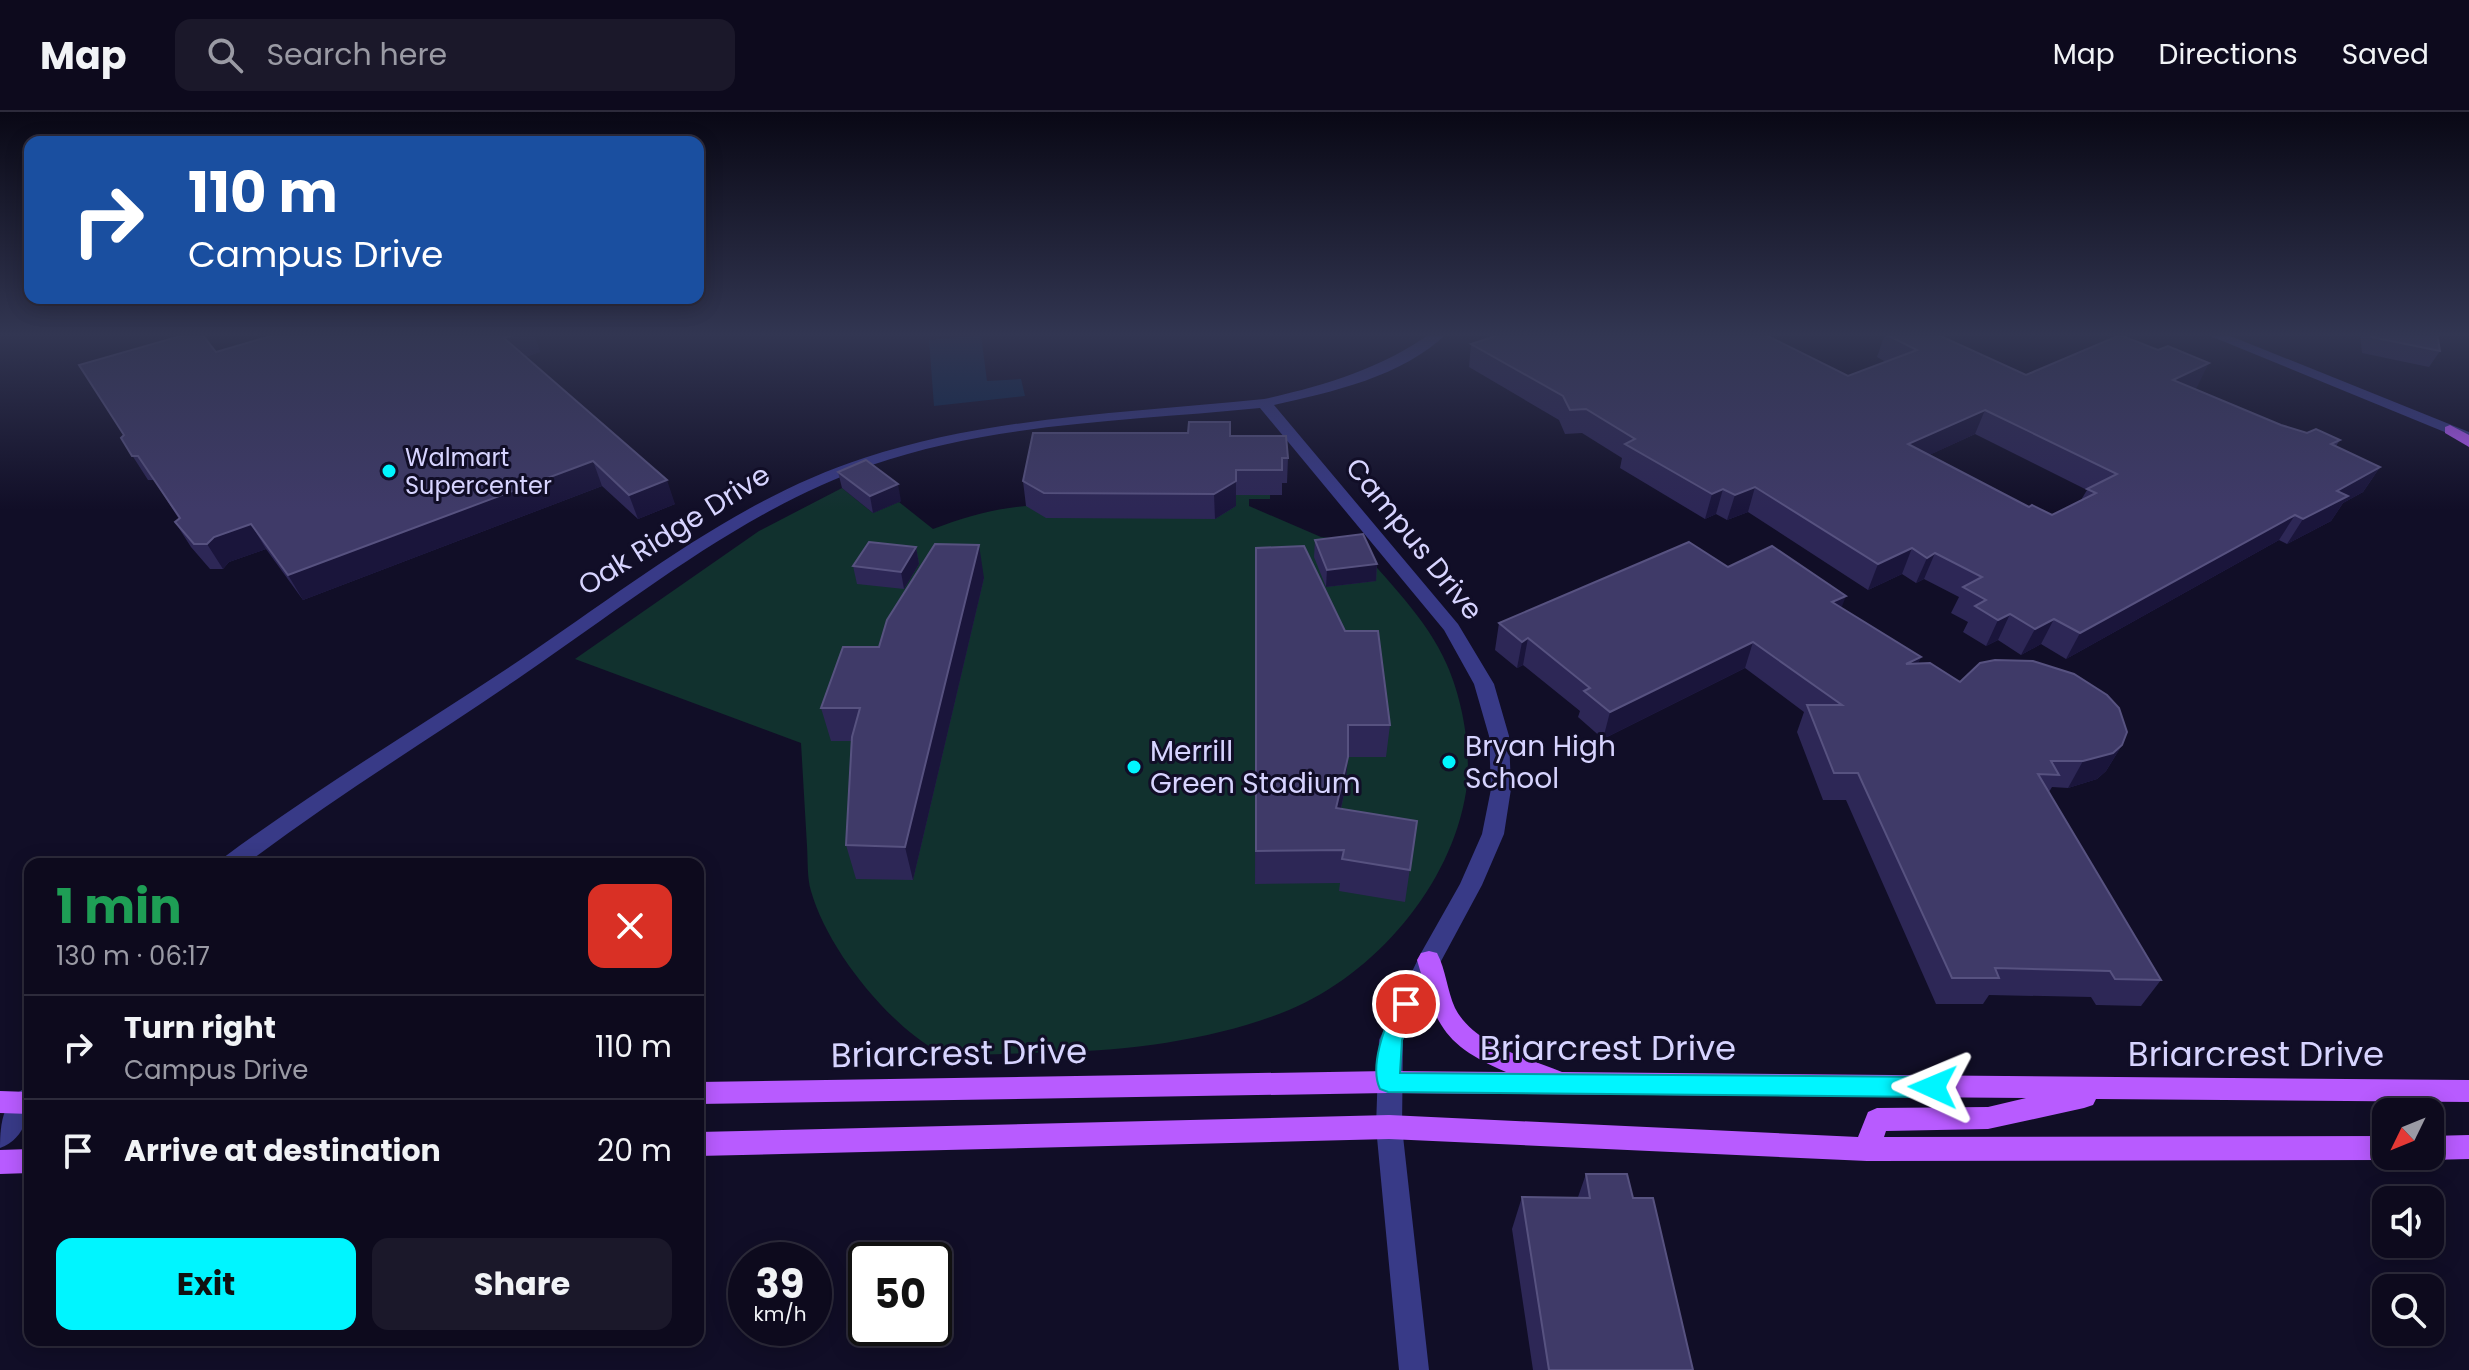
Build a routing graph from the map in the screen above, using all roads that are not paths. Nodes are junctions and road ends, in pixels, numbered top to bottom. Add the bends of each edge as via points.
1 (1304, 392) edge
2 (2355, 392) edge
3 (1264, 403) junction
4 (2450, 430) joint
5 (2469, 440) edge
6 (239, 858) edge
7 (1429, 960) junction
8 (1388, 1082) junction
9 (1562, 1084) junction
10 (2119, 1089) junction
11 (2469, 1091) edge
12 (704, 1093) edge
13 (21, 1101) edge
14 (1389, 1127) junction
15 (0, 1136) edge
16 (704, 1144) edge
17 (2469, 1147) edge
18 (2372, 1148) edge
19 (2444, 1148) edge
20 (1867, 1149) junction
21 (24, 1161) edge
22 (0, 1162) edge
23 (1414, 1370) edge

1 - 3 street, Oak Ridge Drive
2 - 4 street
3 - 6 street, Oak Ridge Drive via 955,440 869,461 788,494 719,533
3 - 7 street, Campus Drive via 1442,612 1471,656 1493,709 1501,775 1493,834
4 - 5 main road
7 - 8 street, Campus Drive via 1395,1026
7 - 9 main road via 1449,1018 1460,1032 1498,1056
8 - 9 main road, Briarcrest Drive
8 - 12 main road, Briarcrest Drive
8 - 14 street, Campus Drive
9 - 10 main road, Briarcrest Drive
10 - 11 main road, Briarcrest Drive
10 - 20 main road via 1988,1118 1877,1120
13 - 15 street
14 - 16 main road
14 - 20 main road
14 - 23 street, Campus Drive
17 - 19 main road
18 - 20 main road
21 - 22 main road

